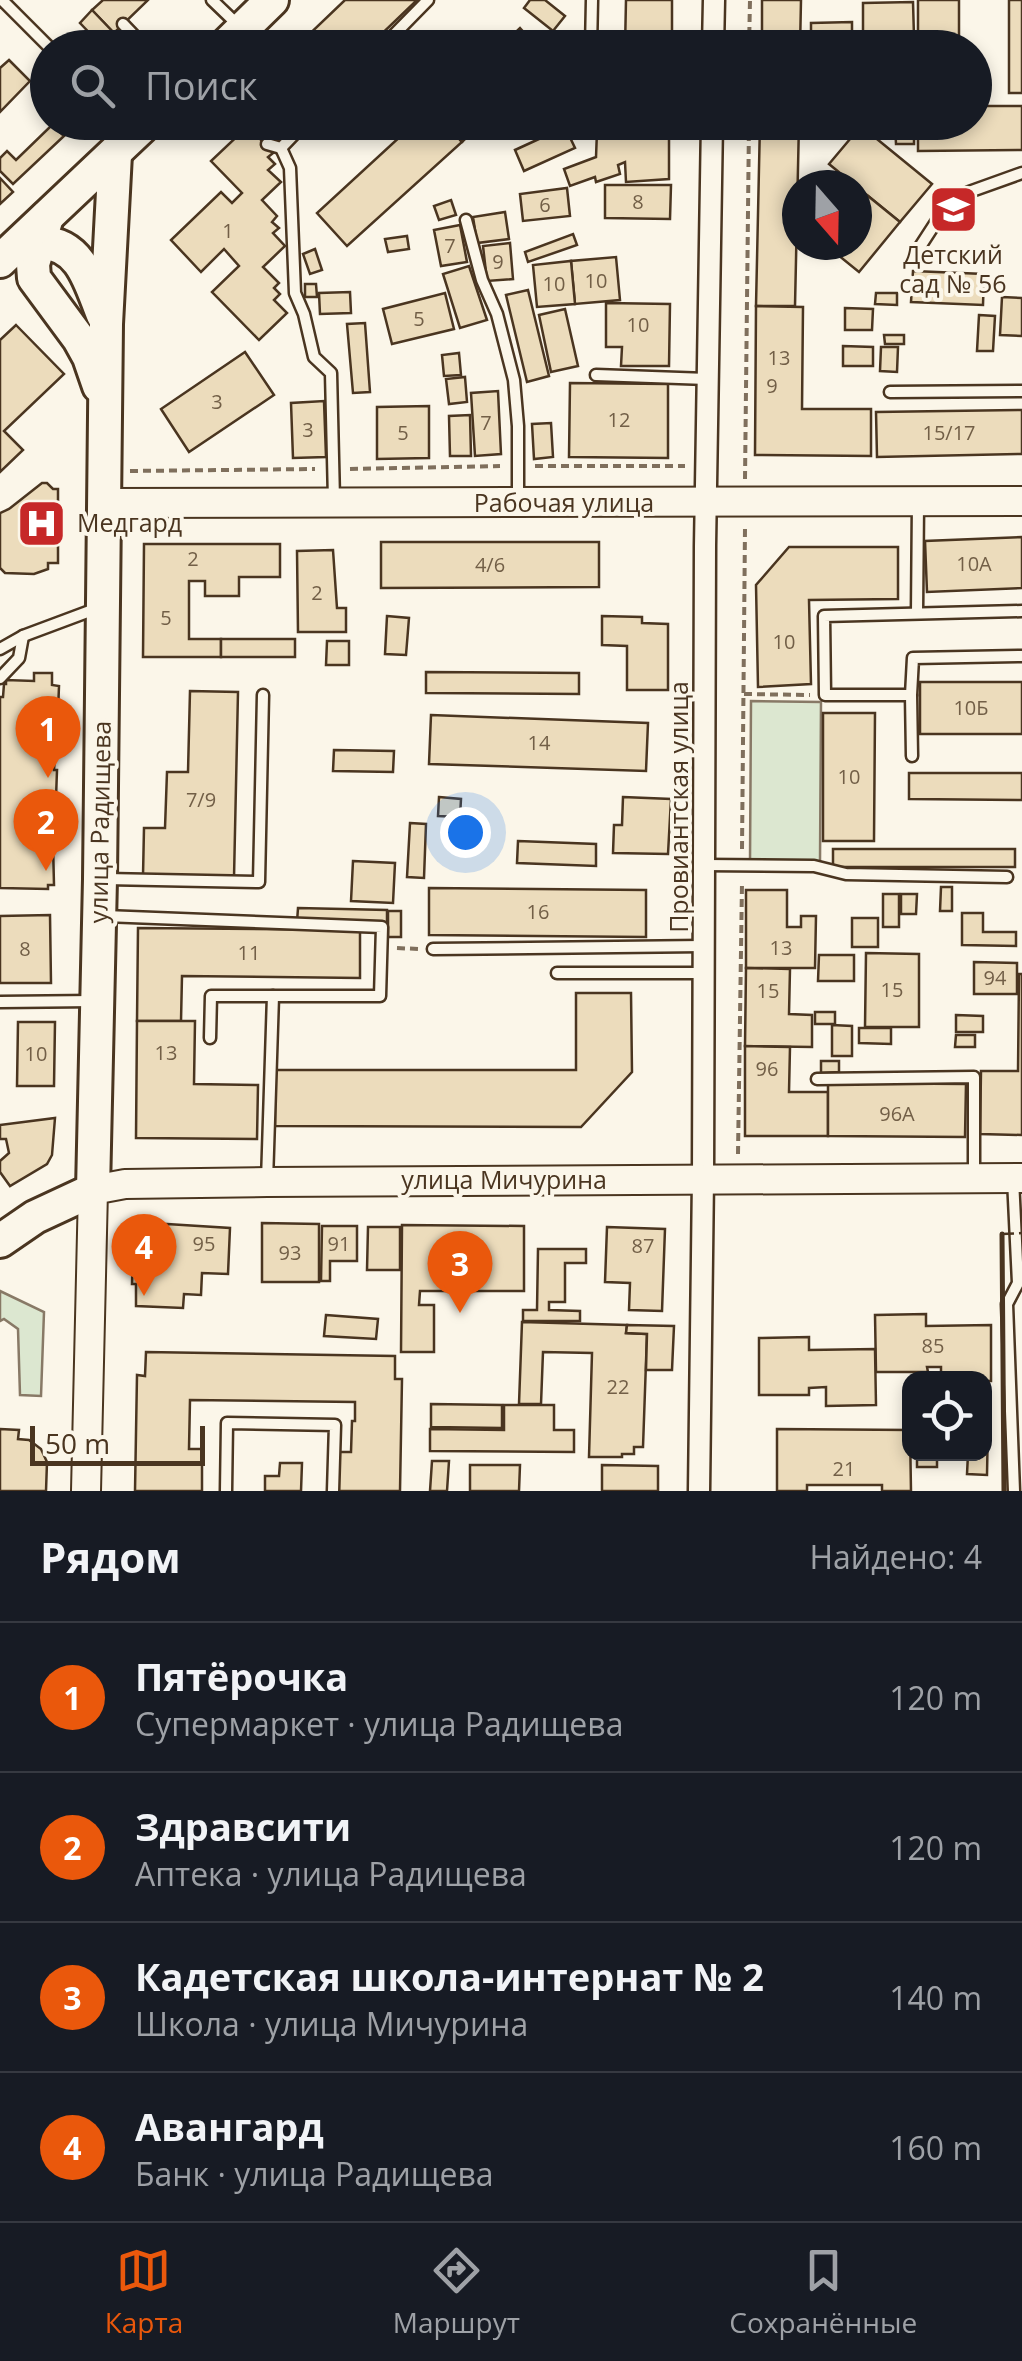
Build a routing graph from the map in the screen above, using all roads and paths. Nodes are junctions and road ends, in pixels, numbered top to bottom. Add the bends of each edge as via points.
1 (2, 0) edge
2 (212, 0) edge
3 (272, 0) edge
4 (428, 0) edge
5 (592, 0) edge
6 (714, 0) edge
7 (750, 0) edge
8 (123, 24) dead end
9 (32, 30) edge
10 (129, 30) edge
11 (229, 30) edge
12 (241, 30) edge
13 (399, 30) edge
14 (592, 30) edge
15 (713, 30) edge
16 (750, 30) edge
17 (123, 140) edge
18 (129, 140) edge
19 (289, 140) edge
20 (712, 140) edge
21 (749, 140) edge
22 (267, 144) dead end
23 (281, 148) junction
24 (1022, 172) edge
25 (466, 220) dead end
26 (26, 242) edge
27 (914, 256) dead end
28 (106, 324) junction
29 (596, 375) dead end
30 (708, 379) junction
31 (1022, 391) edge
32 (890, 392) dead end
33 (107, 411) junction
34 (519, 466) junction
35 (708, 466) junction
36 (334, 469) junction
37 (106, 470) junction
38 (1022, 501) edge
39 (105, 502) junction
40 (918, 502) junction
41 (334, 503) junction
42 (518, 503) junction
43 (707, 503) junction
44 (746, 503) junction
45 (104, 606) junction
46 (1022, 611) edge
47 (917, 613) junction
48 (23, 636) junction
49 (0, 649) edge
50 (1022, 656) edge
51 (0, 678) edge
52 (743, 694) junction
53 (824, 695) junction
54 (911, 695) junction
55 (263, 696) dead end
56 (912, 756) dead end
57 (704, 865) junction
58 (742, 865) junction
59 (1006, 877) dead end
60 (100, 879) junction
61 (99, 916) junction
62 (704, 946) junction
63 (382, 948) junction
64 (432, 950) joint
65 (557, 973) dead end
66 (704, 973) junction
67 (273, 996) junction
68 (97, 1001) junction
69 (0, 1002) edge
70 (210, 1038) dead end
71 (817, 1079) dead end
72 (703, 1178) junction
73 (737, 1178) junction
74 (974, 1178) junction
75 (1018, 1178) edge
76 (267, 1182) junction
77 (92, 1190) junction
78 (0, 1241) edge
79 (1020, 1283) edge
80 (86, 1491) edge
81 (226, 1491) edge
82 (334, 1491) edge
83 (699, 1491) edge
84 (1014, 1491) edge

1 - 9 lane
2 - 11 lane
3 - 12 main road
4 - 13 lane
5 - 14 lane
6 - 15 street
7 - 16 path
8 - 10 lane
17 - 26 main road
18 - 28 main road, улица Радищева
19 - 23 lane
20 - 30 street, Провиантская улица
21 - 44 path
22 - 23 lane
23 - 36 lane via 290,168 295,293 314,357 331,373
24 - 27 lane via 970,192 938,218
25 - 34 lane via 514,380
26 - 28 main road via 54,245 76,257
26 - 33 main road via 34,278 80,338
28 - 33 main road, улица Радищева
29 - 30 lane
30 - 35 street, Провиантская улица
31 - 32 lane
33 - 37 main road, улица Радищева
34 - 35 path
34 - 36 path
34 - 42 lane
35 - 43 street, Провиантская улица
36 - 37 path
36 - 41 lane
37 - 39 main road, улица Радищева
38 - 40 street, Рабочая улица
39 - 41 street, Рабочая улица
39 - 45 main road, улица Радищева
40 - 44 street, Рабочая улица
40 - 47 lane
41 - 42 street, Рабочая улица
42 - 43 street, Рабочая улица
43 - 44 street, Рабочая улица
43 - 57 street, Провиантская улица
44 - 52 path
45 - 48 lane
45 - 60 main road, улица Радищева
46 - 47 lane
47 - 53 lane via 824,616
48 - 49 lane
48 - 51 lane via 20,658
50 - 54 lane via 913,658
52 - 53 path
52 - 58 path
53 - 54 lane
54 - 56 lane
55 - 60 lane via 259,882
57 - 58 lane
57 - 62 street, Провиантская улица
58 - 59 lane
58 - 73 path
60 - 61 main road, улица Радищева
61 - 63 lane via 382,927
61 - 68 main road, улица Радищева
62 - 64 lane
62 - 66 street, Провиантская улица
63 - 64 path
63 - 67 lane via 380,996
65 - 66 lane
66 - 72 street, Провиантская улица
67 - 70 lane via 211,996
67 - 76 lane
68 - 69 lane
68 - 77 main road, улица Радищева
71 - 74 lane via 974,1076
72 - 73 street, улица Мичурина
72 - 76 street, улица Мичурина
72 - 83 street, Провиантская улица
73 - 74 street, улица Мичурина
74 - 75 street, улица Мичурина
75 - 79 lane
76 - 77 street, улица Мичурина
77 - 78 main road, улица Мичурина
77 - 80 street, улица Радищева
79 - 84 lane via 1007,1304
81 - 82 lane via 227,1423 335,1425

